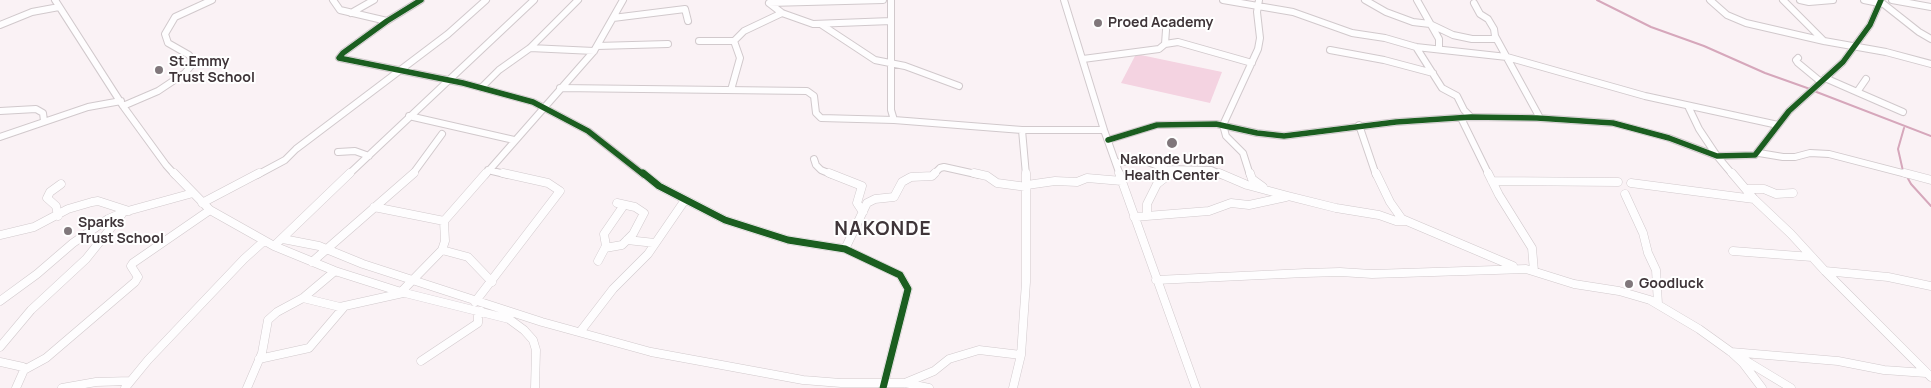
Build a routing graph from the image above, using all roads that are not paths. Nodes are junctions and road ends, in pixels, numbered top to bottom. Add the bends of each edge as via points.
1 (212, 0) edge
2 (333, 0) edge
3 (374, 0) edge
4 (421, 0) edge
5 (486, 0) edge
6 (534, 0) edge
7 (578, 0) edge
8 (623, 0) edge
9 (883, 0) edge
10 (891, 0) edge
11 (1064, 0) edge
12 (1223, 0) edge
13 (1365, 0) edge
14 (1417, 0) edge
15 (1710, 0) edge
16 (1783, 0) edge
17 (1800, 0) edge
18 (1833, 0) edge
19 (1864, 0) edge
20 (1892, 0) edge
21 (769, 2) edge
22 (1877, 2) edge
23 (57, 3) edge
24 (1258, 3) edge
25 (1474, 3) dead end
26 (1931, 8) edge
27 (352, 13) junction
28 (782, 13) junction
29 (613, 18) junction
30 (387, 21) junction
31 (688, 21) dead end
32 (891, 21) junction
33 (1430, 24) junction
34 (0, 25) edge
35 (822, 25) junction
36 (1166, 30) dead end
37 (1496, 39) junction
38 (1931, 39) edge
39 (699, 41) dead end
40 (734, 41) junction
41 (1824, 41) junction
42 (668, 44) dead end
43 (1165, 44) junction
44 (1853, 46) junction
45 (1416, 47) junction
46 (530, 48) junction
47 (596, 48) junction
48 (1439, 49) junction
49 (1330, 50) dead end
50 (1507, 57) junction
51 (1798, 58) dead end
52 (1083, 60) junction
53 (1252, 63) junction
54 (891, 64) junction
55 (1931, 64) edge
56 (400, 71) junction
57 (1433, 73) junction
58 (1866, 79) dead end
59 (447, 80) junction
60 (1823, 80) junction
61 (960, 86) dead end
62 (481, 88) junction
63 (560, 88) junction
64 (731, 90) junction
65 (1857, 92) junction
66 (122, 103) junction
67 (1688, 106) junction
68 (542, 108) junction
69 (0, 111) edge
70 (1904, 112) dead end
71 (409, 116) junction
72 (1471, 117) junction
73 (1461, 118) junction
74 (1540, 118) junction
75 (894, 120) junction
76 (44, 121) junction
77 (1223, 125) junction
78 (1359, 125) junction
79 (1778, 125) junction
80 (1022, 130) junction
81 (1104, 130) junction
82 (442, 134) dead end
83 (0, 137) edge
84 (514, 140) junction
85 (1108, 140) junction
86 (338, 152) dead end
87 (1759, 153) junction
88 (369, 156) junction
89 (1717, 156) junction
90 (814, 159) dead end
91 (1116, 164) junction
92 (488, 170) junction
93 (1186, 170) junction
94 (1931, 180) edge
95 (1122, 181) junction
96 (1492, 181) junction
97 (1618, 182) dead end
98 (1631, 183) dead end
99 (61, 184) dead end
100 (1027, 186) junction
101 (1746, 189) junction
102 (1270, 191) junction
103 (193, 193) junction
104 (1793, 193) dead end
105 (1624, 194) dead end
106 (1288, 196) junction
107 (1754, 199) junction
108 (685, 200) junction
109 (202, 203) junction
110 (374, 207) junction
111 (210, 210) junction
112 (126, 212) junction
113 (863, 212) junction
114 (58, 216) junction
115 (1147, 216) junction
116 (1134, 217) junction
117 (444, 221) junction
118 (1404, 221) junction
119 (0, 236) edge
120 (283, 239) junction
121 (627, 240) junction
122 (264, 241) junction
123 (656, 243) junction
124 (274, 246) junction
125 (605, 248) junction
126 (845, 249) junction
127 (326, 250) junction
128 (442, 250) junction
129 (1733, 251) dead end
130 (1812, 257) junction
131 (598, 261) dead end
132 (312, 262) junction
133 (1516, 268) junction
134 (335, 270) junction
135 (1534, 270) junction
136 (1825, 271) junction
137 (1156, 280) junction
138 (413, 281) junction
139 (492, 282) junction
140 (1931, 286) edge
141 (402, 292) junction
142 (303, 298) junction
143 (476, 300) junction
144 (0, 301) edge
145 (1658, 304) junction
146 (344, 307) junction
147 (470, 308) junction
148 (481, 311) junction
149 (580, 332) junction
150 (0, 347) edge
151 (1733, 354) junction
152 (1021, 355) junction
153 (259, 359) junction
154 (421, 361) dead end
155 (0, 362) edge
156 (24, 370) junction
157 (1929, 375) edge
158 (905, 383) junction
159 (127, 385) edge
160 (884, 385) edge
161 (16, 388) edge
162 (62, 388) edge
163 (247, 388) edge
164 (535, 388) edge
165 (929, 388) edge
166 (1013, 388) edge
167 (1196, 388) edge
168 (1762, 388) edge
169 (1791, 388) edge

1 - 66 street via 175,16 165,34 168,43 189,55 194,62 185,73 158,91
2 - 27 street via 340,10
3 - 27 street
4 - 30 street
5 - 56 street
6 - 59 street
7 - 46 street
8 - 29 street
9 - 21 street
10 - 32 street
11 - 52 street
12 - 24 street
13 - 33 street via 1391,14
14 - 33 street
15 - 41 street via 1727,15 1742,22
16 - 41 street
17 - 18 street
19 - 22 street
20 - 26 street
21 - 28 street
22 - 38 street via 1891,8
22 - 44 street via 1870,25
23 - 34 street
23 - 66 street
24 - 45 street via 1352,33
24 - 53 street via 1260,38
25 - 37 street via 1480,14 1488,19
27 - 30 street
28 - 35 street via 803,22
28 - 40 street via 744,31
29 - 31 street via 685,9
29 - 47 street
30 - 56 street via 339,58
32 - 35 street
32 - 54 street
33 - 37 street via 1465,38
33 - 48 street via 1439,39
35 - 54 street via 876,60
36 - 43 street
37 - 50 street
39 - 40 street
40 - 64 street via 740,54
41 - 44 street
42 - 47 street
43 - 52 street via 1156,50
43 - 53 street via 1178,42
44 - 55 street
44 - 60 street via 1843,62
45 - 48 street
45 - 57 street
46 - 47 street
46 - 62 street via 499,70
47 - 63 street
48 - 50 street
49 - 57 street
50 - 67 street
50 - 74 street
51 - 60 street via 1798,64
52 - 81 street
53 - 77 street
54 - 61 street
54 - 75 street
56 - 59 street
56 - 109 street via 296,149 286,160
57 - 72 street via 1442,88 1457,96
58 - 65 street
59 - 62 street
59 - 71 street
60 - 65 street
60 - 79 street
62 - 68 street via 523,98
63 - 64 street
63 - 68 street
64 - 75 street via 806,92 814,96 816,115 821,118
65 - 70 street
66 - 76 street via 88,107
66 - 103 street via 166,164
67 - 79 street
67 - 89 street
68 - 84 street
68 - 108 street via 588,131 624,156 648,179
69 - 76 street via 36,109 42,113
71 - 84 street
71 - 88 street
72 - 73 street
72 - 74 street
73 - 78 street
73 - 96 street
74 - 89 street via 1613,123 1637,128
75 - 80 street
76 - 83 street
77 - 78 street via 1284,136
77 - 85 street via 1152,126
77 - 102 street via 1226,136 1243,153 1252,179
78 - 118 street via 1383,188 1395,212
79 - 87 street
80 - 81 street
80 - 100 street
81 - 85 street
82 - 110 street via 413,174
84 - 92 street
85 - 91 street
86 - 88 street via 355,151
87 - 89 street
87 - 94 street via 1783,157 1829,154
88 - 120 street
89 - 101 street
90 - 113 street via 821,170 862,186 857,203
91 - 93 street via 1140,159 1166,169
91 - 95 street
92 - 117 street
92 - 139 street via 548,183 560,191
93 - 102 street via 1214,170
93 - 115 street via 1157,184 1147,204
95 - 100 street via 1087,178 1080,182 1055,181
95 - 116 street
96 - 97 street
96 - 135 street via 1532,248
98 - 107 street
99 - 114 street via 47,198 56,206
100 - 113 street via 997,183 987,176 941,167 932,176 907,179 896,195 870,201
100 - 152 street
101 - 104 street
101 - 107 street
102 - 106 street
103 - 109 street
103 - 112 street
105 - 145 street via 1656,270
106 - 115 street via 1249,205 1231,203 1212,210
106 - 118 street
107 - 130 street
108 - 123 street
108 - 126 street via 725,220 788,240
109 - 111 street
110 - 117 street
110 - 127 street
111 - 122 street
111 - 156 street via 133,263 131,266 138,276 136,282 53,352
112 - 114 street via 98,201 76,206
112 - 144 street via 94,228
112 - 150 street via 86,259 31,310
113 - 126 street
114 - 119 street via 34,227
115 - 116 street
116 - 137 street
117 - 128 street
118 - 133 street
120 - 124 street
120 - 127 street via 317,245
121 - 123 street
121 - 125 street via 622,245
121 - 125 street via 644,213 620,204 604,234
122 - 124 street
122 - 159 street
123 - 149 street via 613,289
124 - 132 street
125 - 131 street
126 - 160 street via 900,275 908,286
127 - 132 street
127 - 138 street
128 - 138 street
128 - 139 street via 468,257
129 - 130 street
130 - 136 street
132 - 134 street
133 - 135 street
133 - 137 street via 1372,274 1286,273
134 - 141 street
134 - 142 street
135 - 145 street via 1574,284 1619,291
136 - 140 street via 1888,277
136 - 157 street
137 - 167 street
138 - 141 street
138 - 143 street
139 - 143 street
141 - 146 street
141 - 147 street
142 - 146 street
142 - 153 street via 277,312 267,323
143 - 147 street
143 - 149 street
145 - 151 street
146 - 153 street via 309,348
147 - 148 street
148 - 154 street via 478,323
148 - 164 street via 508,319 533,340 536,350
149 - 160 street via 650,352 802,380
151 - 157 street via 1838,361
151 - 168 street
151 - 169 street
152 - 158 street via 979,350 949,358 934,371
152 - 166 street
153 - 163 street
155 - 156 street via 20,365
156 - 161 street
158 - 160 street
158 - 165 street
159 - 162 street via 96,382

